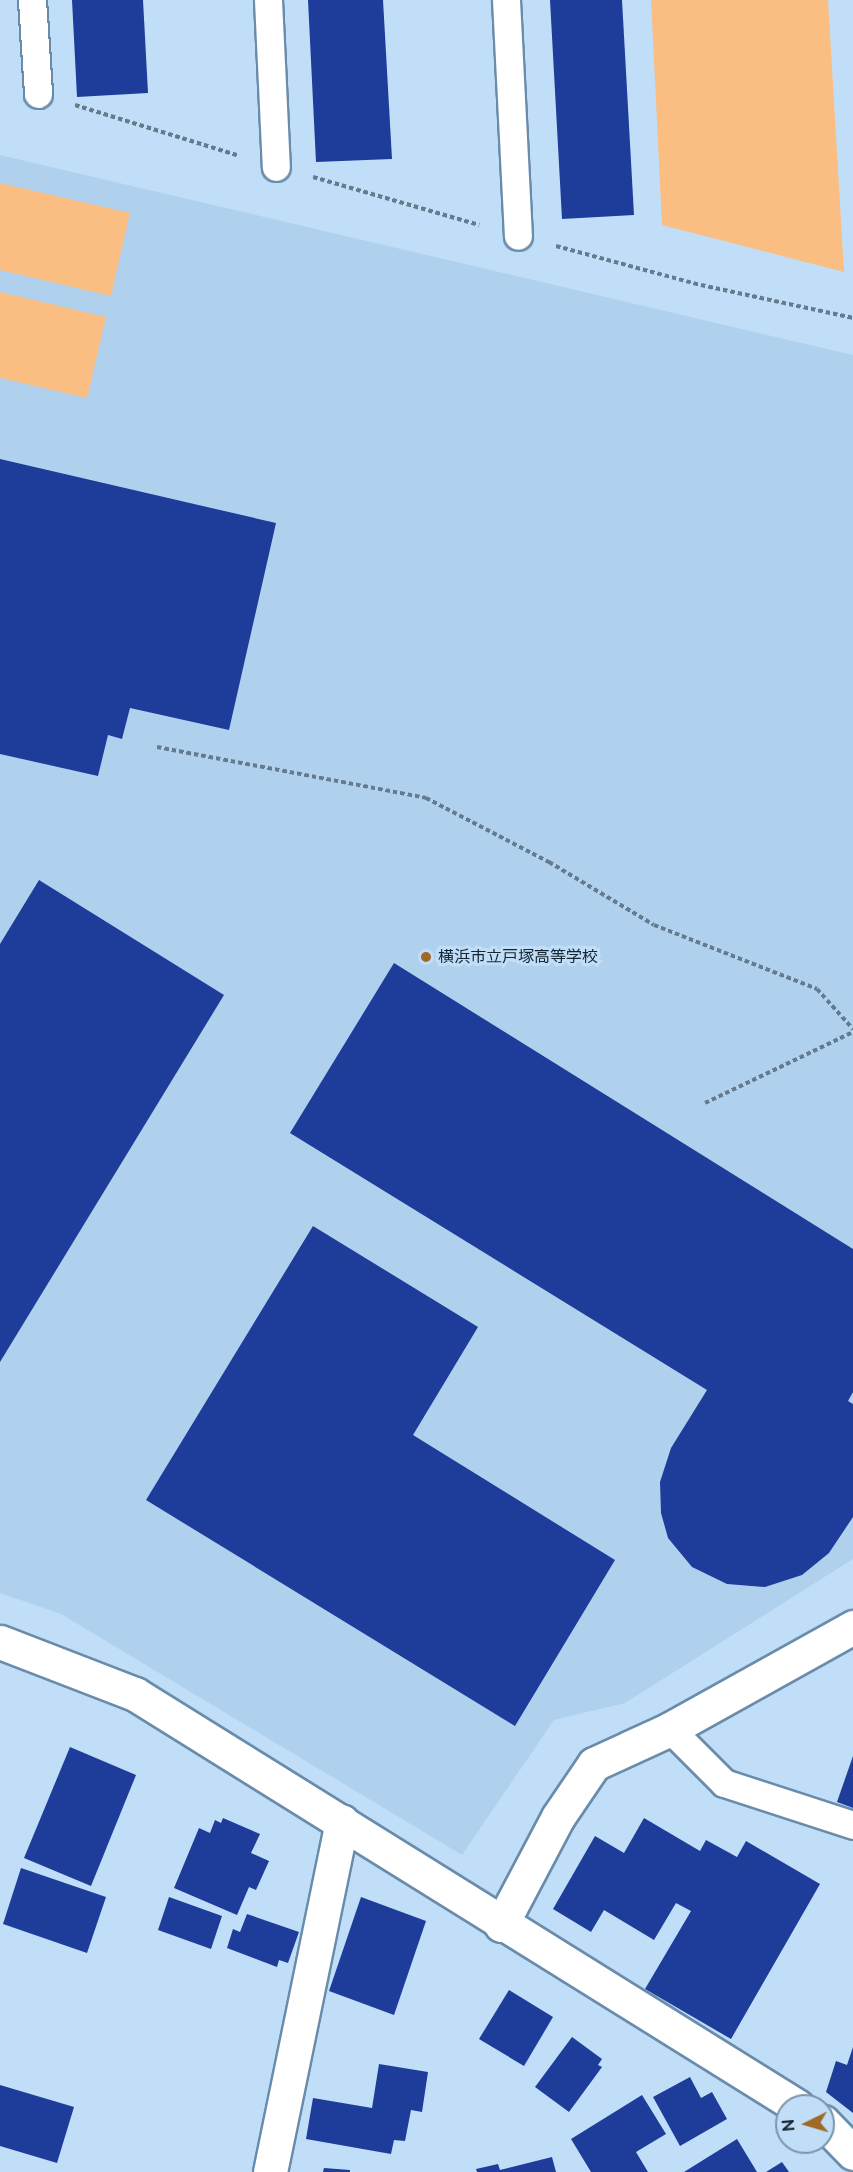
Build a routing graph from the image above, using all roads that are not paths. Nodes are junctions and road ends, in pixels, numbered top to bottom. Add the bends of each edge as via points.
1 (32, 0) edge
2 (268, 0) edge
3 (506, 0) edge
4 (38, 94) road end
5 (276, 167) road end
6 (518, 237) road end
7 (853, 1627) edge
8 (0, 1642) edge
9 (670, 1729) junction
10 (342, 1821) junction
11 (853, 1825) edge
12 (501, 1925) junction
13 (777, 2094) edge
14 (835, 2134) edge
15 (853, 2153) edge
16 (270, 2172) edge

1 - 4 lane
2 - 5 lane
3 - 6 lane
7 - 9 street
8 - 10 street via 135,1694
9 - 11 lane via 724,1783
9 - 12 street via 594,1764 558,1817
10 - 12 street
10 - 16 street
12 - 13 street
14 - 15 street

